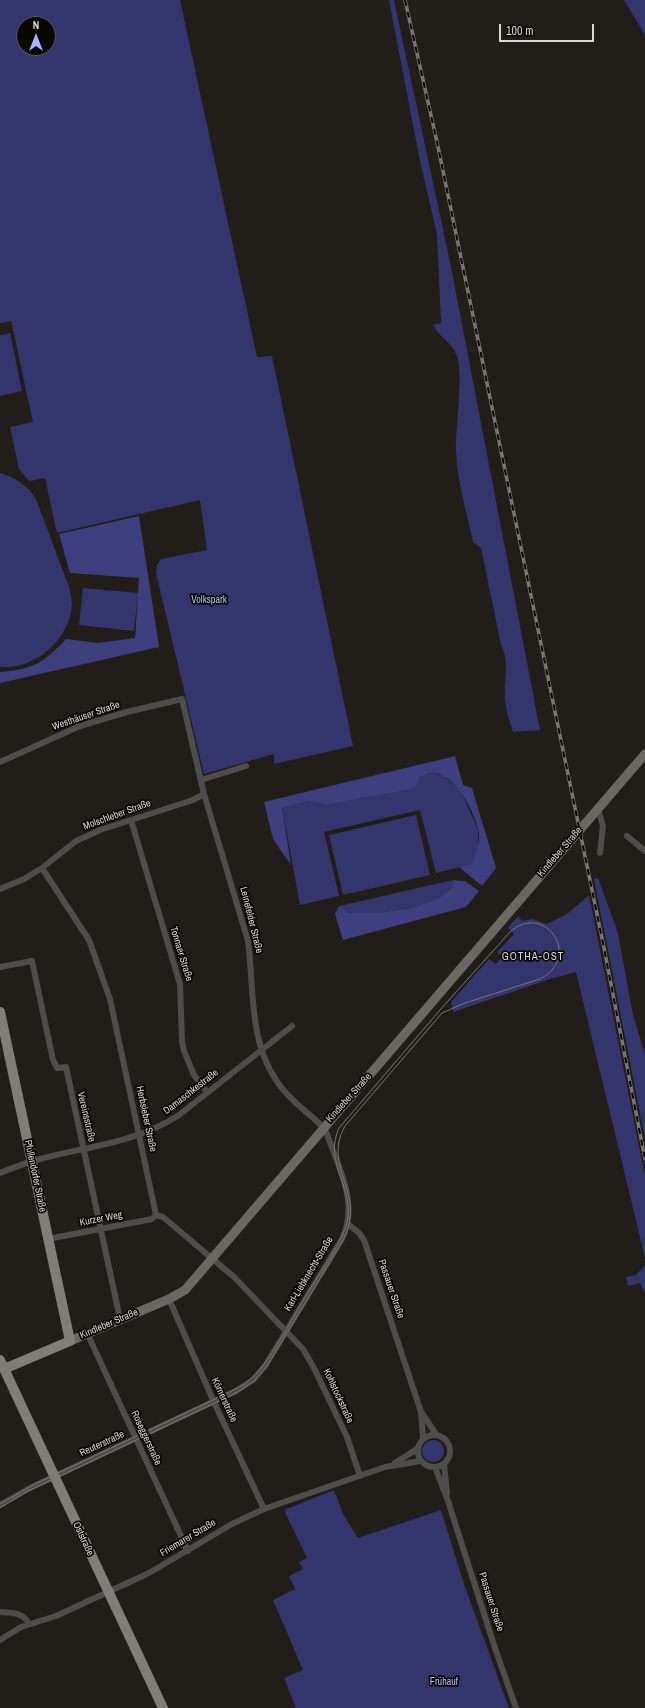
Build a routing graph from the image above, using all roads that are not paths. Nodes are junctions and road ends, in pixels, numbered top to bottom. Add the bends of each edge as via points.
1 (182, 699) joint
2 (645, 754) edge
3 (0, 762) edge
4 (246, 766) dead end
5 (201, 780) junction
6 (204, 794) junction
7 (599, 812) dead end
8 (131, 820) junction
9 (627, 836) dead end
10 (645, 851) edge
11 (600, 853) dead end
12 (42, 868) junction
13 (0, 888) edge
14 (0, 967) edge
15 (0, 1012) edge
16 (292, 1026) dead end
17 (262, 1049) junction
18 (207, 1092) junction
19 (323, 1127) junction
20 (139, 1135) junction
21 (84, 1150) junction
22 (32, 1161) junction
23 (0, 1173) edge
24 (156, 1215) junction
25 (348, 1224) junction
26 (102, 1229) junction
27 (48, 1239) junction
28 (211, 1259) junction
29 (169, 1299) junction
30 (120, 1318) junction
31 (286, 1332) junction
32 (87, 1333) junction
33 (70, 1340) junction
34 (1, 1367) edge
35 (213, 1402) junction
36 (421, 1412) junction
37 (436, 1434) junction
38 (136, 1438) junction
39 (423, 1438) junction
40 (417, 1449) junction
41 (421, 1461) junction
42 (444, 1464) junction
43 (392, 1465) junction
44 (434, 1467) junction
45 (360, 1476) junction
46 (54, 1477) junction
47 (448, 1501) junction
48 (0, 1505) edge
49 (264, 1509) junction
50 (188, 1551) junction
51 (109, 1593) junction
52 (0, 1612) edge
53 (29, 1624) junction
54 (0, 1640) edge
55 (163, 1708) edge
56 (516, 1708) edge

1 - 3 street, Westhäuser Straße via 80,726
1 - 5 street, Leinefelder Straße
2 - 19 main road, Kindleber Straße via 368,1078
4 - 5 street
5 - 6 street, Leinefelder Straße
6 - 8 street, Molschleber Straße
6 - 17 street, Leinefelder Straße via 248,941 253,1013
7 - 11 street via 603,826
8 - 12 street, Molschleber Straße via 76,841
8 - 18 street, Tonnaer Straße via 180,984 184,1052 194,1075
9 - 10 street
12 - 13 street, Molschleber Straße via 24,879
12 - 20 street, Herbsleber Straße via 92,946 110,999
14 - 21 street, Vereinsstraße via 32,961 53,1060 57,1068 66,1067
15 - 22 main road, Pfullendorfer Straße
16 - 17 street, Damaschkestraße
17 - 18 street, Damaschkestraße
17 - 19 street, Leinefelder Straße via 274,1076 287,1094
18 - 20 street, Damaschkestraße via 173,1119
19 - 25 street, Karl-Liebknecht-Straße via 347,1194 350,1214
19 - 28 main road, Kindleber Straße
20 - 21 street, Damaschkestraße
20 - 24 street, Herbsleber Straße
21 - 22 street, Damaschkestraße
21 - 26 street, Vereinsstraße
22 - 23 street, Damaschkestraße
22 - 27 main road, Pfullendorfer Straße
24 - 26 street, Kurzer Weg via 152,1219
24 - 28 street via 162,1217
25 - 31 street, Karl-Liebknecht-Straße via 342,1239
25 - 36 street, Passauer Straße via 364,1240
26 - 27 street, Kurzer Weg
26 - 30 street, Vereinsstraße
27 - 33 main road, Pfullendorfer Straße
28 - 29 main road, Kindleber Straße via 185,1290
28 - 31 street via 257,1300
29 - 30 main road, Kindleber Straße
29 - 35 street, Körnerstraße
30 - 32 main road, Kindleber Straße
31 - 35 street, Karl-Liebknecht-Straße via 253,1380
31 - 45 street, Kohlstockstraße via 303,1349 314,1368 347,1437
32 - 33 main road, Kindleber Straße
32 - 38 street, Roseggerstraße
33 - 34 main road, Kindleber Straße
34 - 46 main road, Oststraße
35 - 38 street, Reuterstraße
35 - 49 street, Körnerstraße
36 - 37 street, Passauer Straße
36 - 39 street, Passauer Straße
37 - 39 street
37 - 42 street via 443,1437 449,1445 450,1455
38 - 46 street, Reuterstraße
38 - 50 street, Roseggerstraße
39 - 40 street, Friemarer Straße
40 - 41 street
40 - 43 street, Friemarer Straße
41 - 43 street, Friemarer Straße
41 - 44 street via 429,1467
42 - 44 street
42 - 47 street, Passauer Straße
43 - 45 street, Friemarer Straße
44 - 47 street, Passauer Straße
45 - 49 street, Friemarer Straße
46 - 48 street, Reuterstraße
46 - 51 main road, Oststraße
47 - 56 street, Passauer Straße
49 - 50 street, Friemarer Straße via 232,1524
50 - 51 street, Friemarer Straße
51 - 53 street, Friemarer Straße via 56,1616
51 - 55 main road, Oststraße
52 - 53 street via 18,1614 27,1619
53 - 54 street, Friemarer Straße via 21,1626

